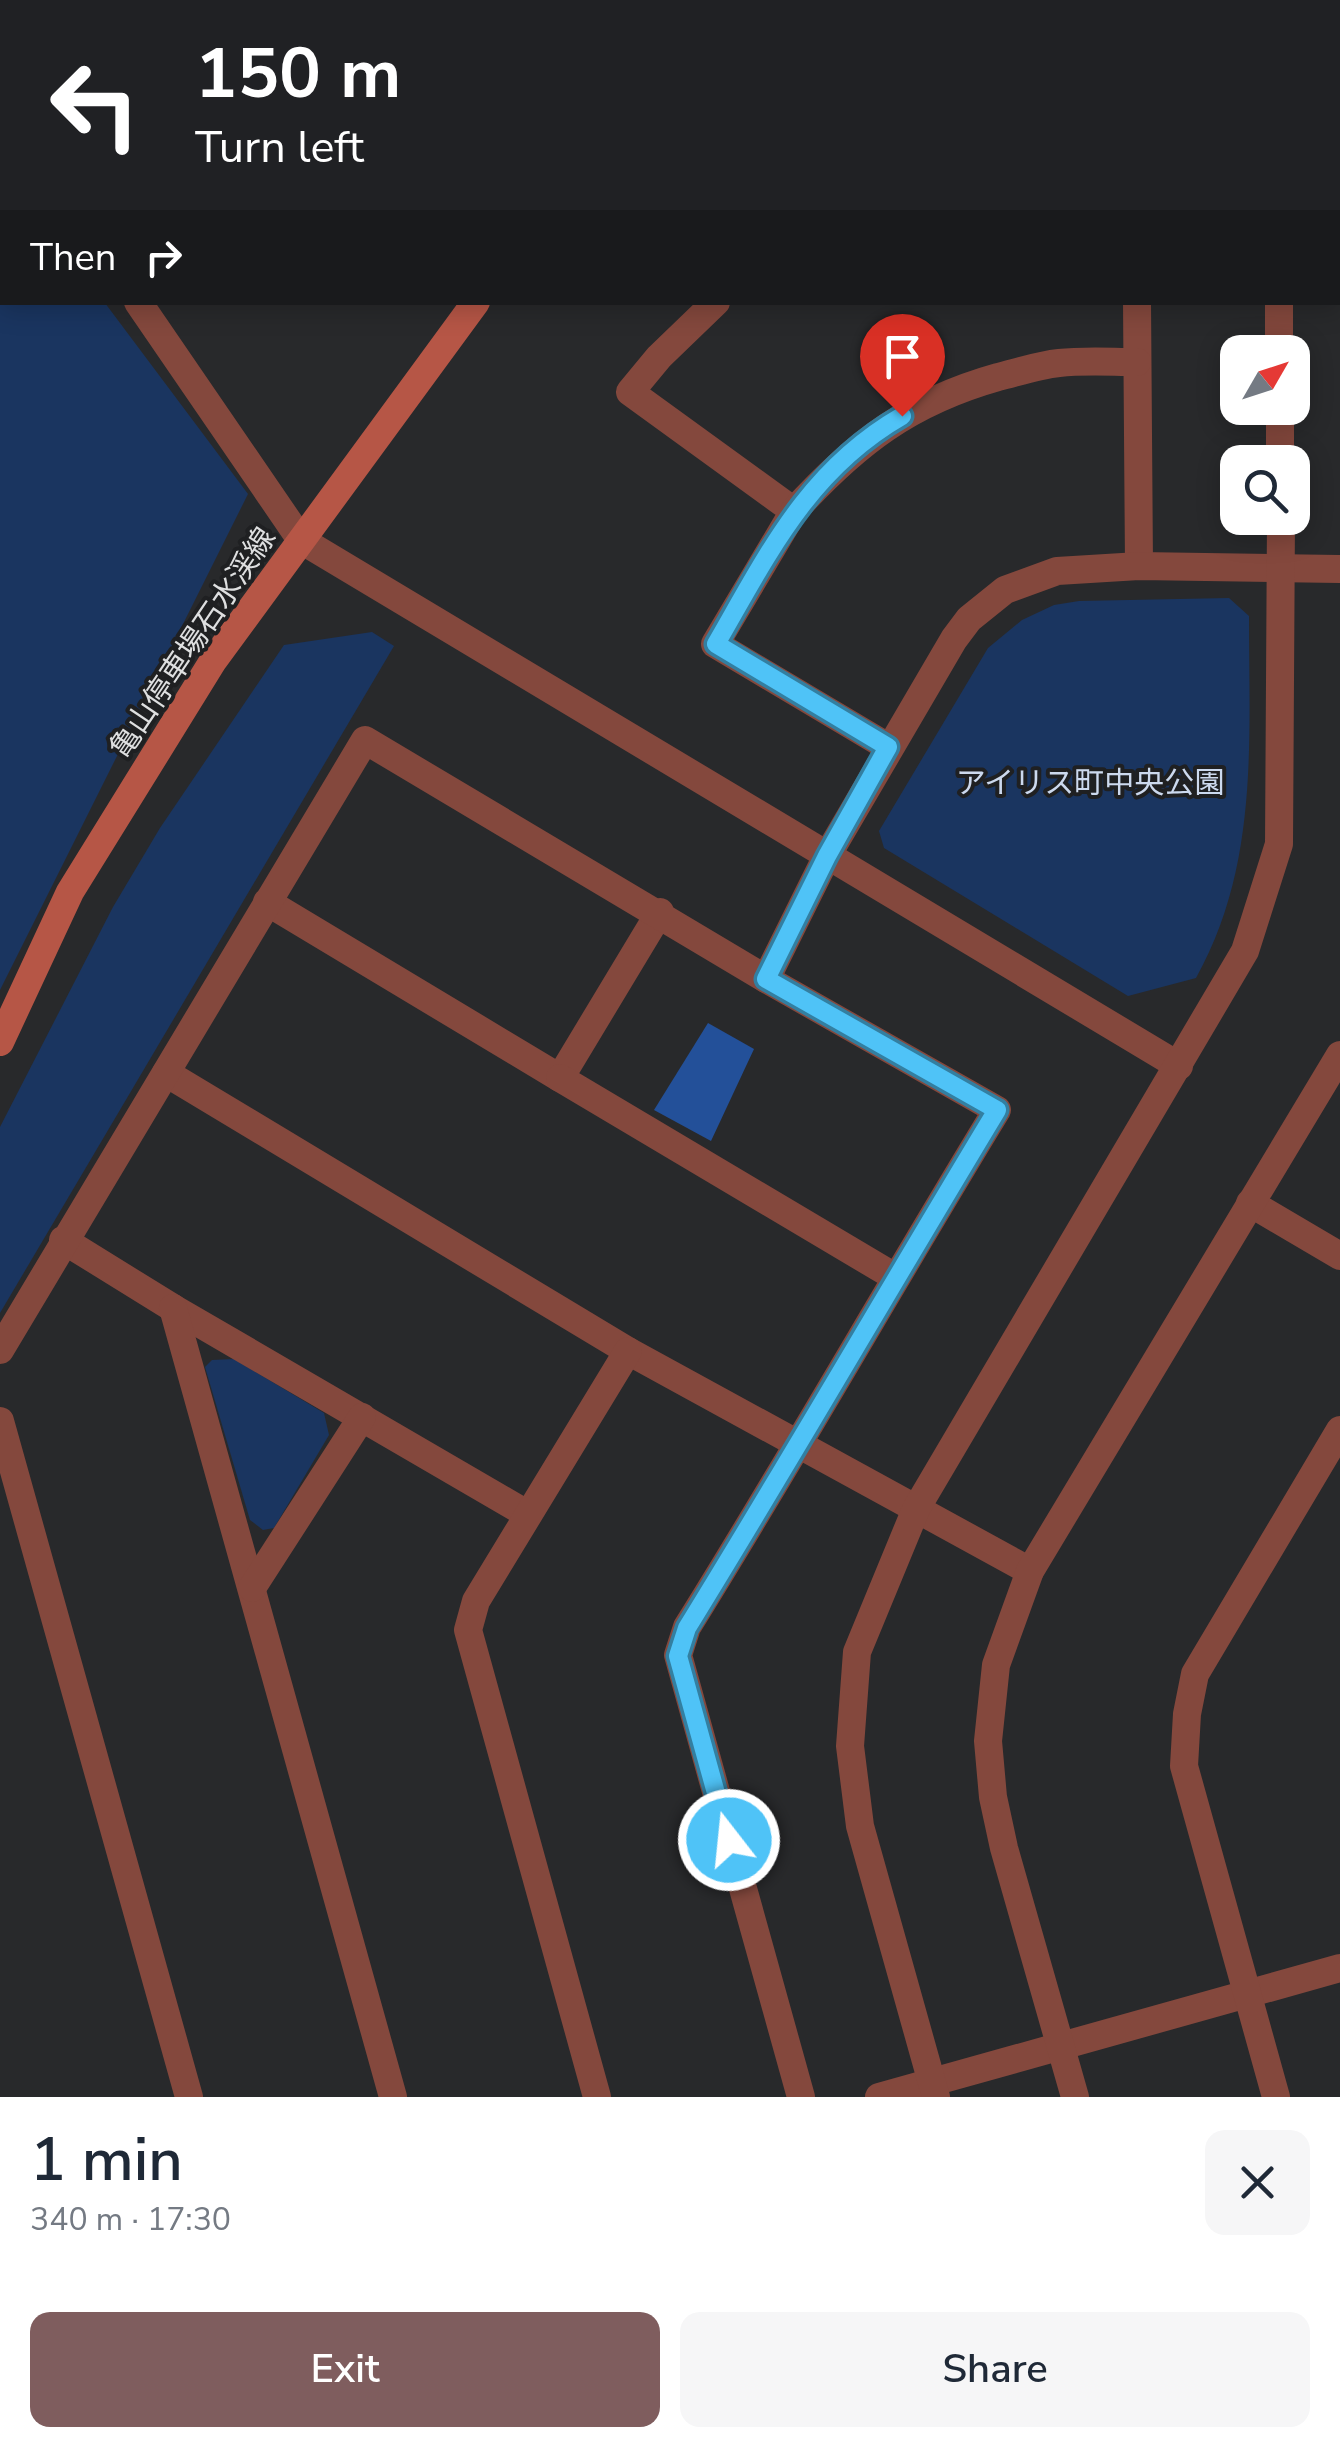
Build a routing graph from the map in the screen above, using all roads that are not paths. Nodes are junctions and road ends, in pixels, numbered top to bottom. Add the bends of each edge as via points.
1 (140, 305) edge
2 (474, 305) edge
3 (713, 305) edge
4 (1137, 305) edge
5 (1279, 305) edge
6 (1280, 335) edge
7 (1136, 362) junction
8 (794, 511) junction
9 (1281, 535) edge
10 (302, 540) junction
11 (1139, 566) junction
12 (1282, 566) junction
13 (1340, 568) edge
14 (888, 747) junction
15 (827, 856) junction
16 (267, 902) junction
17 (660, 912) junction
18 (766, 979) junction
19 (0, 1042) edge
20 (1340, 1055) edge
21 (1178, 1066) junction
22 (166, 1072) junction
23 (560, 1078) junction
24 (1250, 1202) junction
25 (64, 1240) junction
26 (1340, 1256) edge
27 (896, 1277) junction
28 (173, 1308) junction
29 (0, 1350) edge
30 (628, 1351) junction
31 (362, 1417) junction
32 (0, 1421) edge
33 (1340, 1430) edge
34 (799, 1447) junction
35 (916, 1509) junction
36 (526, 1514) junction
37 (1030, 1571) junction
38 (252, 1588) junction
39 (1340, 1968) edge
40 (1247, 1994) junction
41 (1061, 2046) junction
42 (934, 2089) edge
43 (188, 2097) edge
44 (394, 2097) edge
45 (597, 2097) edge
46 (801, 2097) edge
47 (879, 2097) edge
48 (1076, 2097) edge
49 (1276, 2097) edge

1 - 10 street
2 - 10 main road, 亀山停車場石水渓線
3 - 8 street via 630,392
4 - 7 street
5 - 6 street
7 - 8 street via 1057,363 924,404 852,452
7 - 11 street
8 - 14 street via 716,644
9 - 12 street
10 - 15 street
10 - 19 main road, 亀山停車場石水渓線 via 213,661 70,892
11 - 12 street
11 - 14 street via 1057,571 1006,590 954,639
12 - 13 street
12 - 21 street via 1279,844 1245,950
14 - 15 street
15 - 18 street
15 - 21 street
16 - 17 street via 365,740
16 - 22 street
16 - 23 street
17 - 18 street
17 - 23 street
18 - 27 street via 997,1110
20 - 24 street
21 - 35 street
22 - 25 street
22 - 30 street
23 - 27 street
24 - 26 street
24 - 37 street
25 - 28 street
25 - 29 street
27 - 34 street
28 - 31 street
28 - 38 street
30 - 34 street
30 - 36 street
31 - 36 street
31 - 38 street
32 - 43 street
33 - 40 street via 1196,1674 1187,1714 1184,1766
34 - 35 street
34 - 46 street via 687,1628 678,1656
35 - 37 street
35 - 42 street via 858,1652 850,1746 860,1826
36 - 45 street via 476,1601 468,1630
37 - 41 street via 996,1665 988,1741 1004,1848
38 - 44 street
39 - 40 street
40 - 41 street
40 - 49 street
41 - 42 street
41 - 48 street
42 - 47 street

